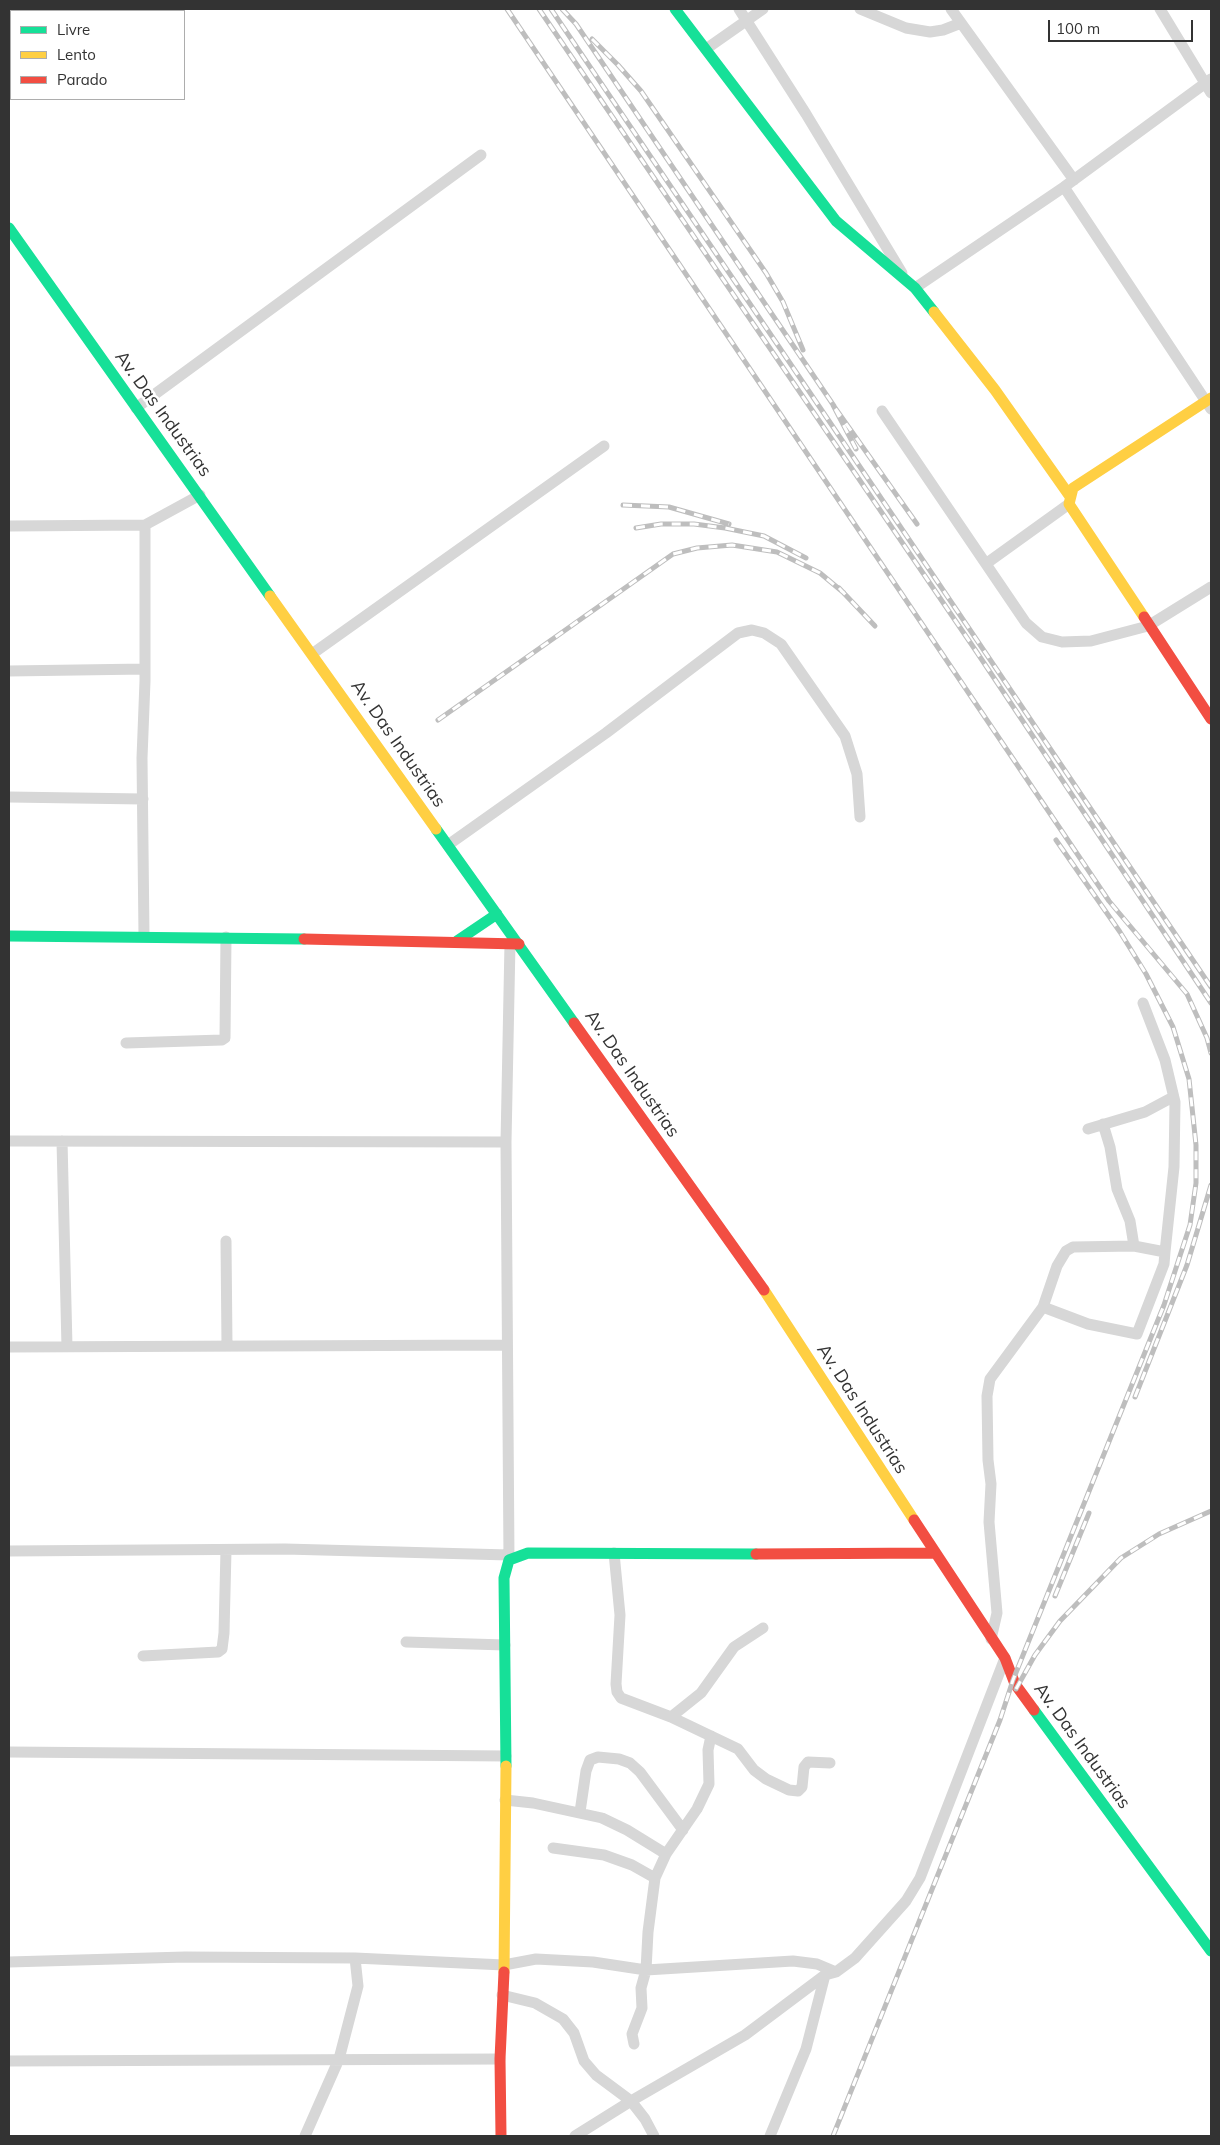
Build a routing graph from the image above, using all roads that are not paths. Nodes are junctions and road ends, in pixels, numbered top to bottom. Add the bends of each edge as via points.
1 (675, 9) edge
2 (738, 9) edge
3 (763, 9) edge
4 (860, 9) edge
5 (951, 9) edge
6 (1160, 9) edge
7 (747, 22) junction
8 (961, 23) junction
9 (706, 50) junction
10 (1208, 81) edge
11 (1211, 94) edge
12 (481, 155) dead end
13 (1074, 180) junction
14 (1064, 187) junction
15 (9, 228) edge
16 (910, 284) junction
17 (1209, 403) edge
18 (136, 408) junction
19 (882, 411) dead end
20 (604, 446) dead end
21 (200, 495) junction
22 (1069, 499) junction
23 (145, 525) junction
24 (9, 526) edge
25 (987, 563) junction
26 (1211, 587) edge
27 (1148, 626) junction
28 (312, 654) junction
29 (145, 669) junction
30 (9, 671) edge
31 (1211, 719) edge
32 (9, 797) edge
33 (143, 799) junction
34 (860, 817) dead end
35 (448, 845) junction
36 (497, 914) junction
37 (9, 936) edge
38 (144, 936) junction
39 (226, 937) junction
40 (457, 942) junction
41 (514, 944) junction
42 (1143, 1004) dead end
43 (126, 1043) dead end
44 (1174, 1097) junction
45 (1103, 1124) junction
46 (1088, 1129) dead end
47 (9, 1141) edge
48 (62, 1141) junction
49 (506, 1142) junction
50 (226, 1241) dead end
51 (1134, 1246) junction
52 (1165, 1252) junction
53 (1043, 1307) junction
54 (506, 1345) junction
55 (226, 1346) junction
56 (9, 1347) edge
57 (67, 1347) junction
58 (226, 1550) junction
59 (9, 1551) edge
60 (614, 1553) junction
61 (934, 1553) junction
62 (509, 1558) junction
63 (763, 1628) dead end
64 (991, 1639) junction
65 (406, 1642) dead end
66 (505, 1644) junction
67 (143, 1656) dead end
68 (1005, 1658) junction
69 (671, 1717) junction
70 (711, 1736) junction
71 (9, 1752) edge
72 (506, 1756) junction
73 (830, 1763) dead end
74 (505, 1800) junction
75 (580, 1812) junction
76 (683, 1830) junction
77 (553, 1848) dead end
78 (666, 1854) junction
79 (655, 1878) junction
80 (1211, 1950) edge
81 (356, 1958) junction
82 (9, 1962) edge
83 (504, 1966) junction
84 (646, 1970) junction
85 (830, 1973) junction
86 (502, 1994) junction
87 (634, 2044) dead end
88 (339, 2059) junction
89 (500, 2059) junction
90 (9, 2061) edge
91 (631, 2101) junction
92 (305, 2136) edge
93 (502, 2136) edge
94 (575, 2136) edge
95 (654, 2136) edge
96 (770, 2136) edge

1 - 9 street
2 - 7 street
3 - 7 street
4 - 8 street via 906,28 930,32
5 - 8 street
6 - 10 street
7 - 9 street
7 - 16 street
8 - 13 street
9 - 16 street via 836,221
10 - 11 street
10 - 13 street
12 - 18 street
13 - 14 street
14 - 16 street
14 - 17 street
15 - 18 street, Av. Das Industrias
16 - 22 street via 994,390
17 - 22 street via 1081,482 1073,488
18 - 21 street, Av. Das Industrias
19 - 25 street
20 - 28 street
21 - 23 street
21 - 28 street, Av. Das Industrias
22 - 25 street
22 - 27 street
23 - 24 street
23 - 29 street
25 - 27 street via 1026,623 1042,637 1062,642 1092,641
26 - 27 street
27 - 31 street
28 - 35 street, Av. Das Industrias
29 - 30 street
29 - 33 street
32 - 33 street
33 - 38 street
34 - 35 street via 857,774 844,736 781,644 764,633 752,630 738,633 606,733
35 - 36 street, Av. Das Industrias
36 - 40 street
36 - 41 street, Av. Das Industrias
37 - 38 street
38 - 39 street
39 - 40 street
39 - 43 street via 225,1038
40 - 41 street
41 - 49 street
41 - 61 street, Av. Das Industrias via 766,1293
42 - 44 street via 1165,1060
44 - 45 street via 1145,1112
44 - 52 street via 1174,1168
45 - 46 street
45 - 51 street
47 - 48 street
48 - 49 street
48 - 57 street
49 - 54 street
50 - 55 street
51 - 52 street
51 - 53 street via 1073,1247 1066,1251 1057,1266
52 - 53 street via 1164,1264 1137,1334 1088,1324
53 - 64 street via 990,1379 987,1396 991,1484 989,1531 998,1613
54 - 55 street
54 - 62 street
55 - 57 street
56 - 57 street
58 - 59 street
58 - 62 street
58 - 67 street via 222,1649 218,1652
60 - 61 street
60 - 62 street via 528,1553
60 - 69 street via 620,1615 617,1692 629,1702
61 - 64 street, Av. Das Industrias
62 - 66 street via 504,1578
63 - 69 street via 734,1647 701,1693
64 - 68 street, Av. Das Industrias
65 - 66 street
66 - 72 street
68 - 80 street, Av. Das Industrias via 1016,1686
68 - 85 street via 920,1878 906,1901 855,1958
69 - 70 street
70 - 73 street via 738,1749 754,1770 766,1779 795,1791 802,1787 804,1767 808,1762
70 - 76 street via 708,1784
71 - 72 street
72 - 74 street
74 - 75 street
74 - 83 street
75 - 76 street via 590,1760 619,1758 640,1772
75 - 78 street via 616,1823
76 - 78 street
77 - 79 street via 604,1855
78 - 79 street
79 - 84 street
81 - 82 street via 185,1957
81 - 83 street
81 - 88 street via 358,1986
83 - 84 street via 536,1959 593,1962
83 - 86 street
84 - 85 street via 794,1961 818,1964
84 - 87 street via 641,1988 641,2014 633,2029
85 - 91 street via 746,2035
85 - 96 street via 806,2049
86 - 89 street
86 - 91 street via 534,2003 563,2019 574,2033 584,2061 596,2075
88 - 89 street
88 - 90 street
88 - 92 street
89 - 93 street
91 - 94 street
91 - 95 street

